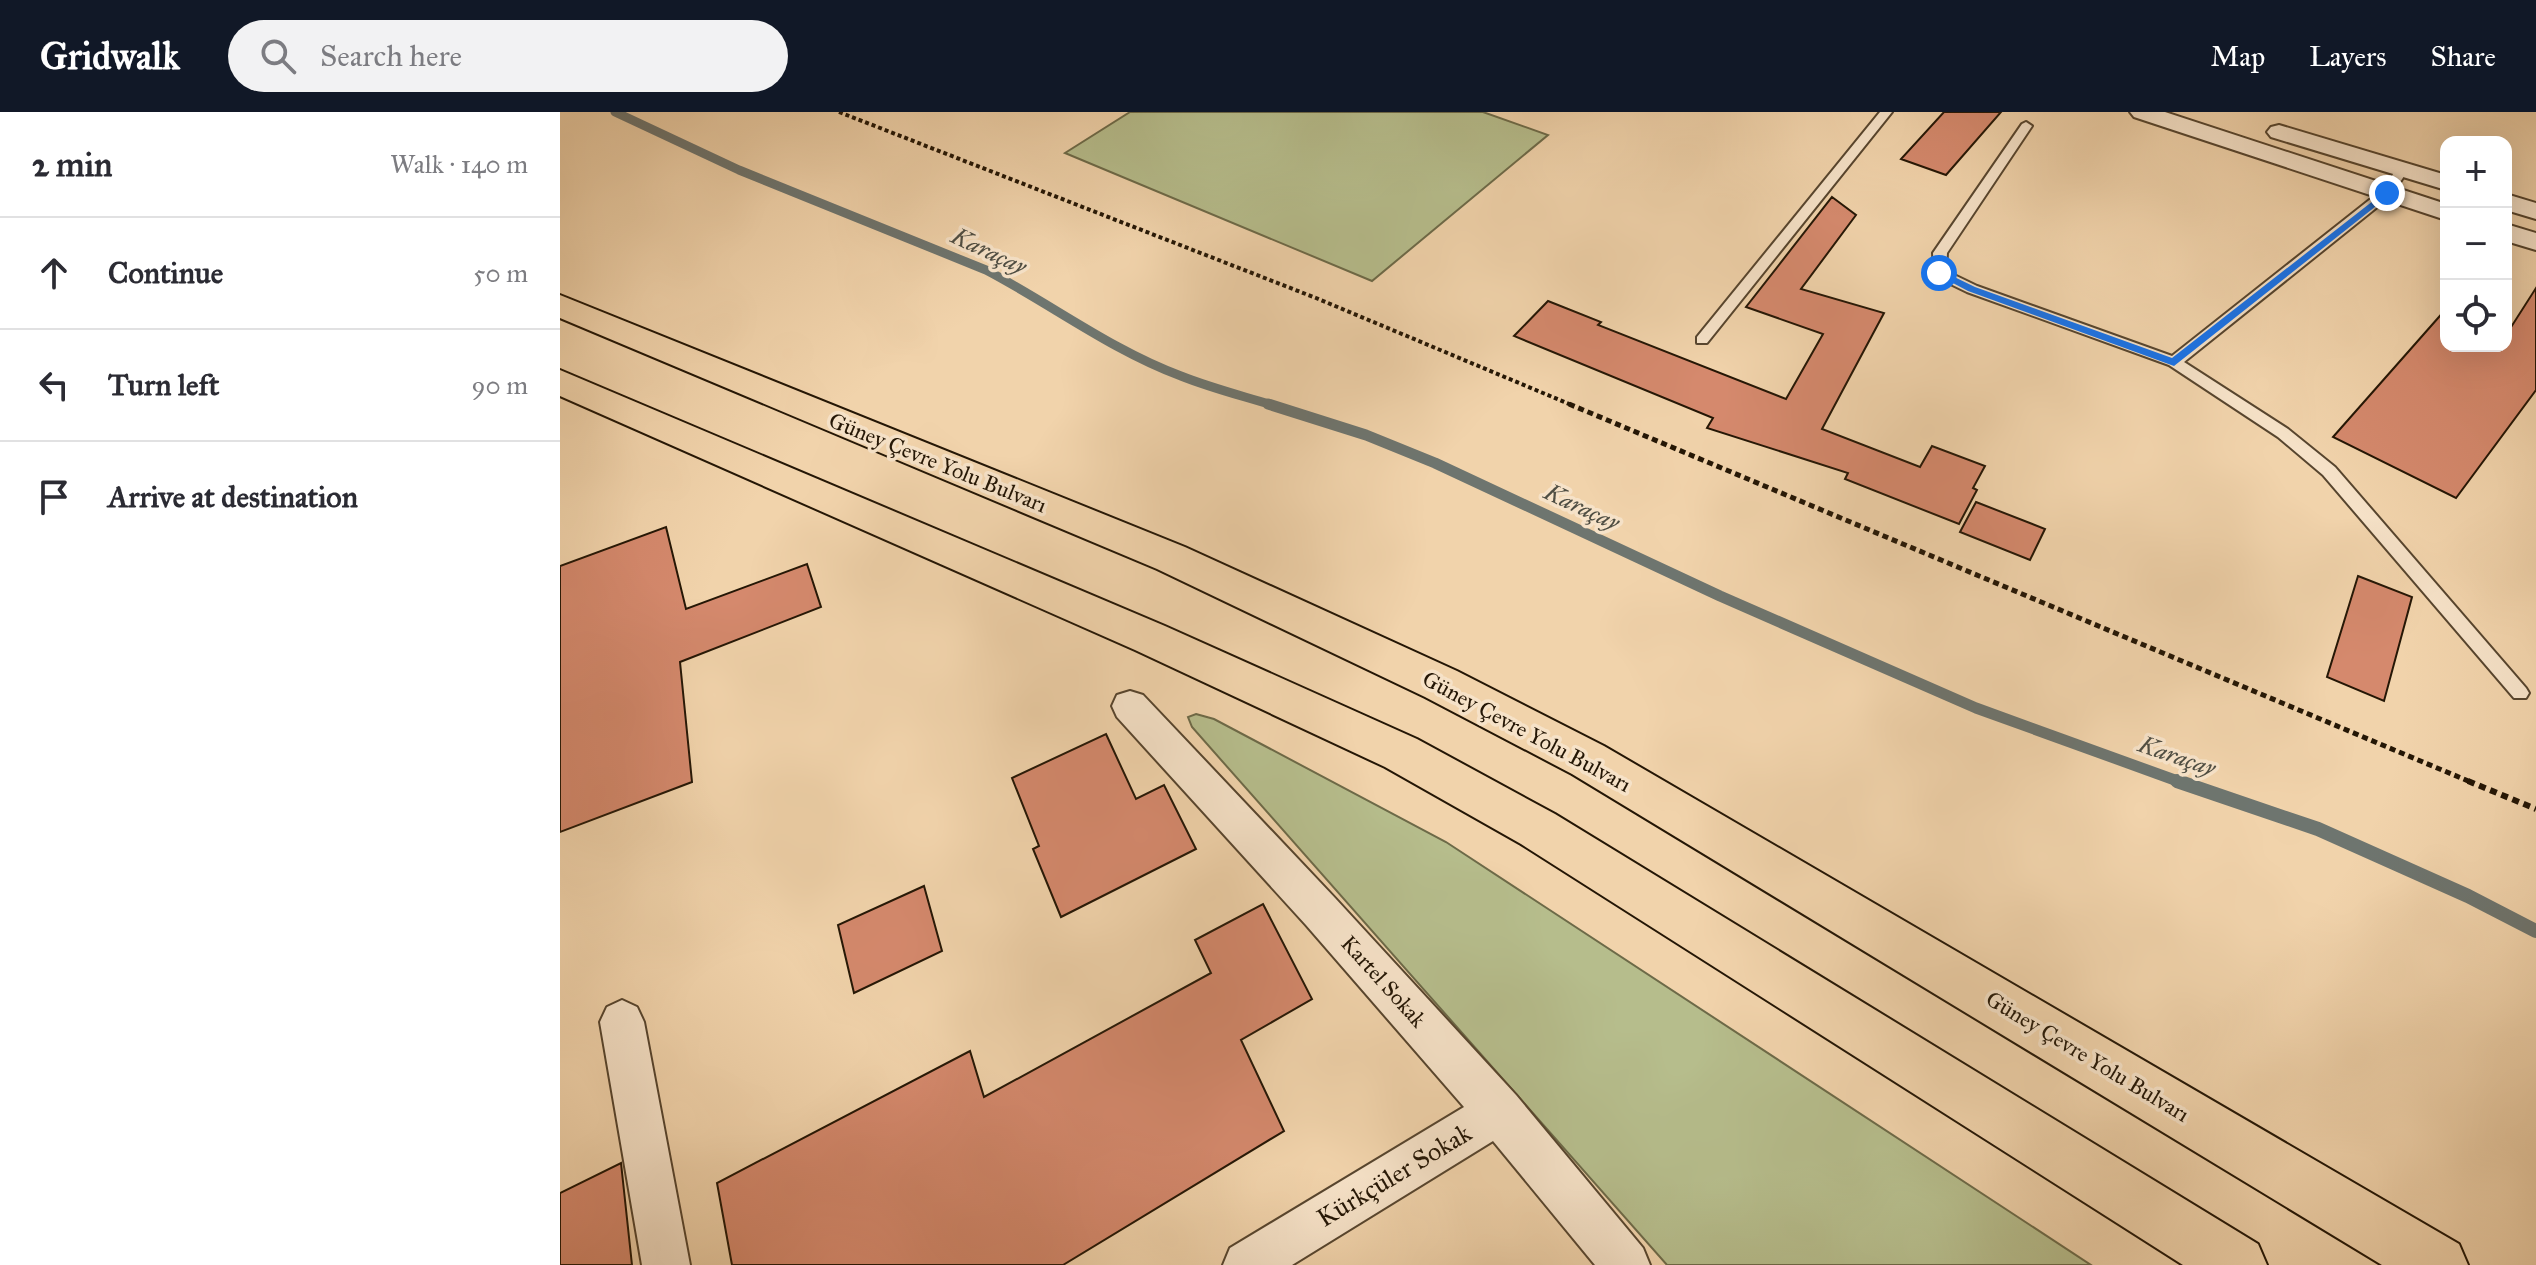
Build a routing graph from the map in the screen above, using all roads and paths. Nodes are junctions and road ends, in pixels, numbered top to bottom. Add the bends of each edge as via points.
1 (839, 112) edge
2 (1886, 112) edge
3 (2142, 112) edge
4 (2026, 126) dead end
5 (2261, 126) dead end
6 (2402, 170) junction
7 (2440, 181) edge
8 (2387, 193) junction
9 (2512, 204) edge
10 (2440, 210) edge
11 (2536, 211) edge
12 (2512, 234) edge
13 (2536, 242) edge
14 (560, 306) edge
15 (1702, 340) dead end
16 (2174, 362) junction
17 (560, 382) edge
18 (2520, 693) dead end
19 (1130, 706) dead end
20 (2536, 809) edge
21 (622, 1022) dead end
22 (1500, 1111) junction
23 (666, 1265) edge
24 (1247, 1265) edge
25 (1626, 1265) edge
26 (2237, 1265) edge
27 (2438, 1265) edge

1 - 20 path via 1316,298
2 - 15 lane
3 - 8 street
4 - 16 lane via 1940,253 1939,273
5 - 6 street
6 - 7 street
6 - 8 lane
8 - 10 street
8 - 16 lane
9 - 11 street
12 - 13 street
14 - 27 highway, Güney Çevre Yolu Bulvarı via 1171,558 1441,684 1588,760
16 - 18 lane via 2283,433 2329,471
17 - 26 highway via 1401,753 1552,838
19 - 22 street, Kartel Sokak
21 - 23 street
22 - 24 street, Kürkçüler Sokak
22 - 25 street, Kartel Sokak

